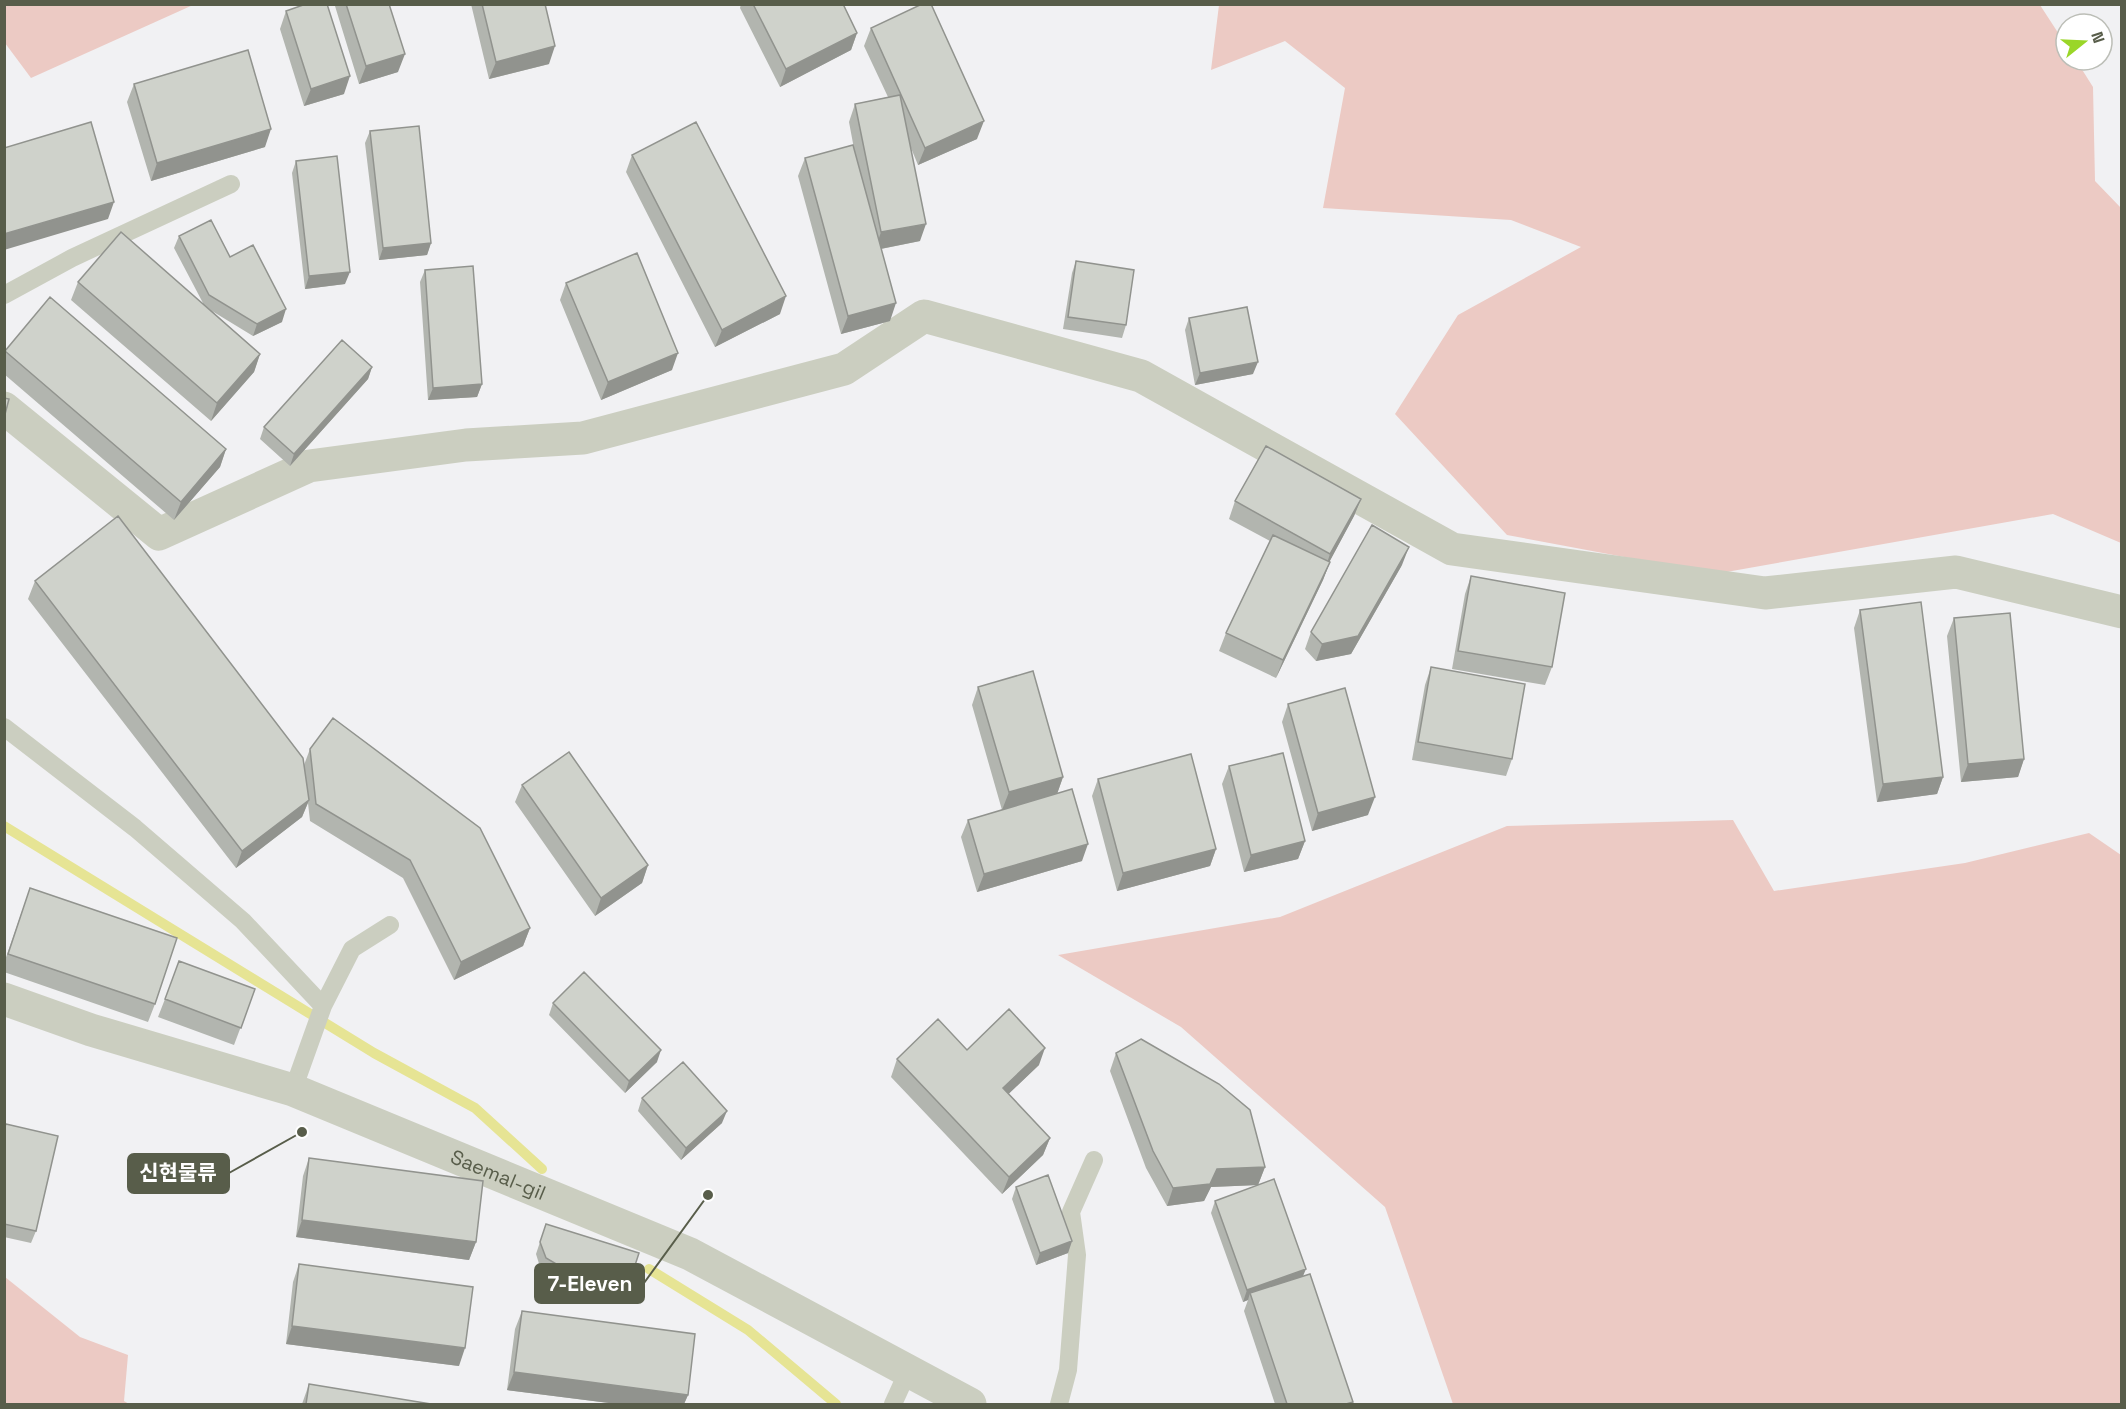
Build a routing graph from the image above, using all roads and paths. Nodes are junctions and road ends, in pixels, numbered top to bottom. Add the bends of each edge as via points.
1 (231, 184) dead end
2 (4, 295) edge
3 (4, 408) edge
4 (2121, 612) edge
5 (4, 728) edge
6 (390, 925) dead end
7 (4, 999) edge
8 (323, 1008) junction
9 (293, 1090) junction
10 (1094, 1160) dead end
11 (908, 1371) junction
12 (893, 1404) edge
13 (970, 1404) edge
14 (1059, 1404) edge

1 - 2 lane via 72,258
3 - 4 street via 159,534 309,466 465,445 583,438 844,369 924,316 1141,376 1452,549 1766,593 1956,572
5 - 8 lane via 135,828 243,921
6 - 8 lane via 352,948
7 - 9 street, Saemal-gil via 91,1030
8 - 9 lane
9 - 11 street, Saemal-gil via 690,1254
10 - 14 lane via 1071,1212 1077,1255 1068,1370
11 - 12 lane
11 - 13 street, Saemal-gil

